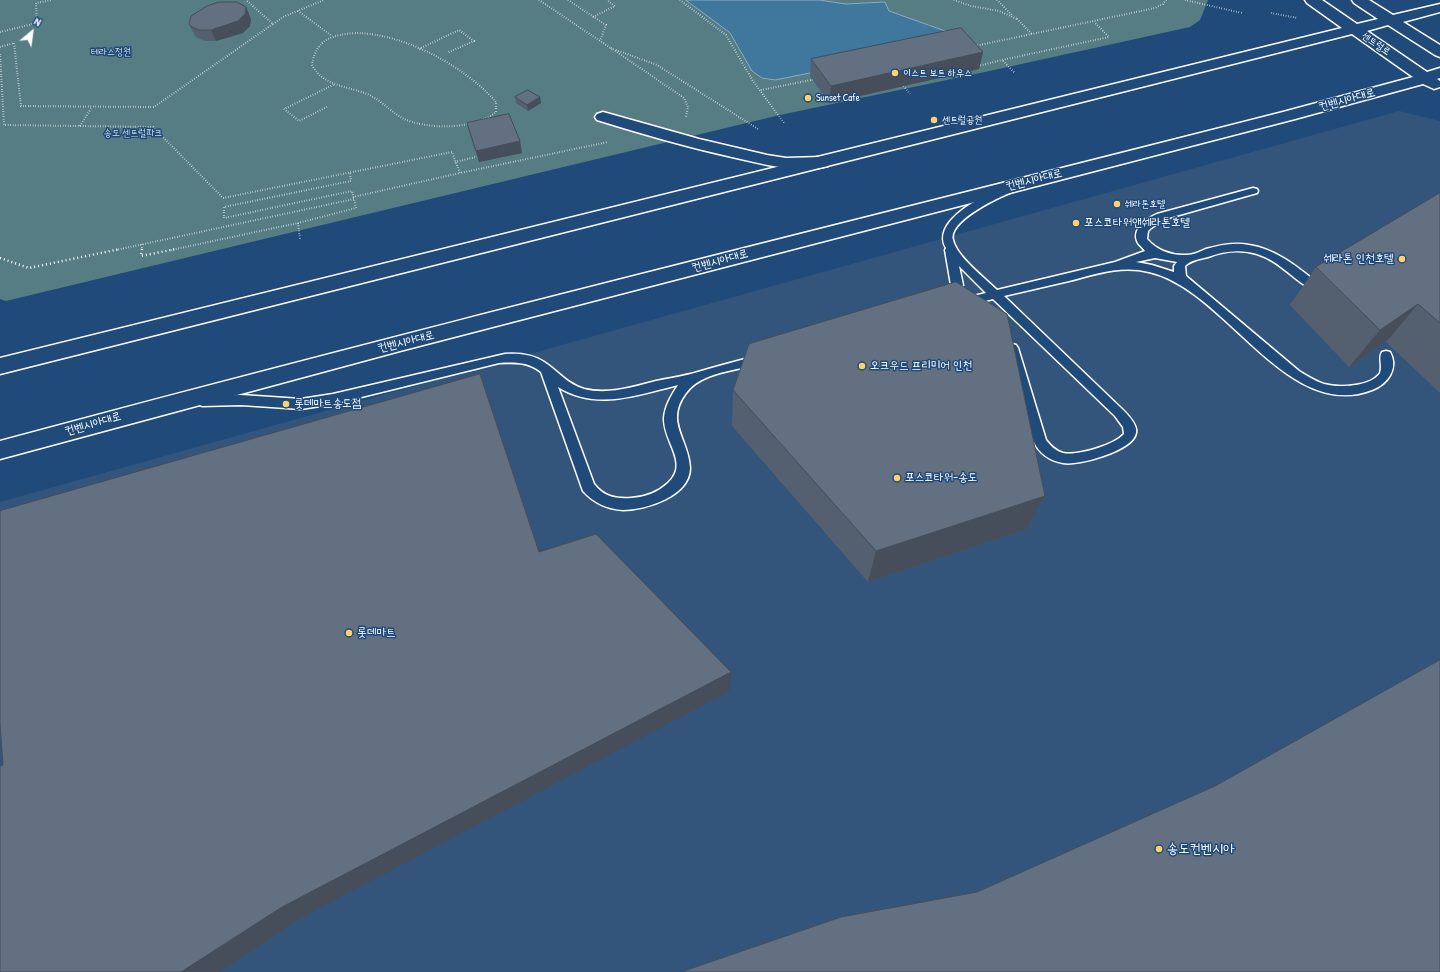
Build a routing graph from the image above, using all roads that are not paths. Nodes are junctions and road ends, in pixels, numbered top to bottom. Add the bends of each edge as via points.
1 (1312, 0) edge
2 (1359, 0) edge
3 (1440, 8) edge
4 (1390, 20) junction
5 (1356, 29) junction
6 (1440, 52) edge
7 (1432, 76) edge
8 (1440, 88) edge
9 (603, 117) dead end
10 (822, 162) junction
11 (1039, 179) junction
12 (1253, 191) dead end
13 (948, 244) junction
14 (1163, 255) junction
15 (1190, 258) junction
16 (1117, 265) junction
17 (1311, 284) dead end
18 (1196, 291) junction
19 (995, 294) junction
20 (1010, 339) edge
21 (1386, 355) edge
22 (771, 356) edge
23 (0, 366) edge
24 (546, 370) junction
25 (702, 375) junction
26 (145, 410) junction
27 (0, 450) edge

1 - 5 main road, 센트럴로
2 - 4 main road
3 - 4 main road
4 - 5 main road
4 - 6 main road
5 - 7 main road, 센트럴로
5 - 10 main road
7 - 8 main road, 센트럴로
7 - 11 main road, 컨벤시아대로
9 - 10 main road via 696,144 767,160 786,163
10 - 23 main road
11 - 13 lane via 998,194 978,205 949,229
11 - 26 main road, 컨벤시아대로
12 - 14 lane via 1151,221 1143,230 1142,240 1150,250
13 - 19 lane via 959,260
13 - 19 lane via 957,285 944,306
14 - 15 lane
14 - 16 lane via 1147,254
15 - 17 lane via 1227,248 1256,250 1282,260
15 - 18 lane via 1180,262 1178,269 1182,278
16 - 18 lane via 1141,265 1156,269 1174,276
16 - 19 lane
18 - 21 lane via 1295,374 1326,389 1342,392 1363,389 1376,383 1385,374
19 - 20 lane via 1119,413 1129,428 1127,439 1081,458 1066,459 1045,449 1040,442
22 - 25 lane
24 - 25 lane via 570,389 594,396 620,395
24 - 25 lane via 588,487 595,497 617,504 651,500 666,493 683,477 683,459 672,433 669,418 675,398 690,381
24 - 26 lane via 540,364 513,357 333,399 301,404 212,400
26 - 27 main road, 컨벤시아대로

